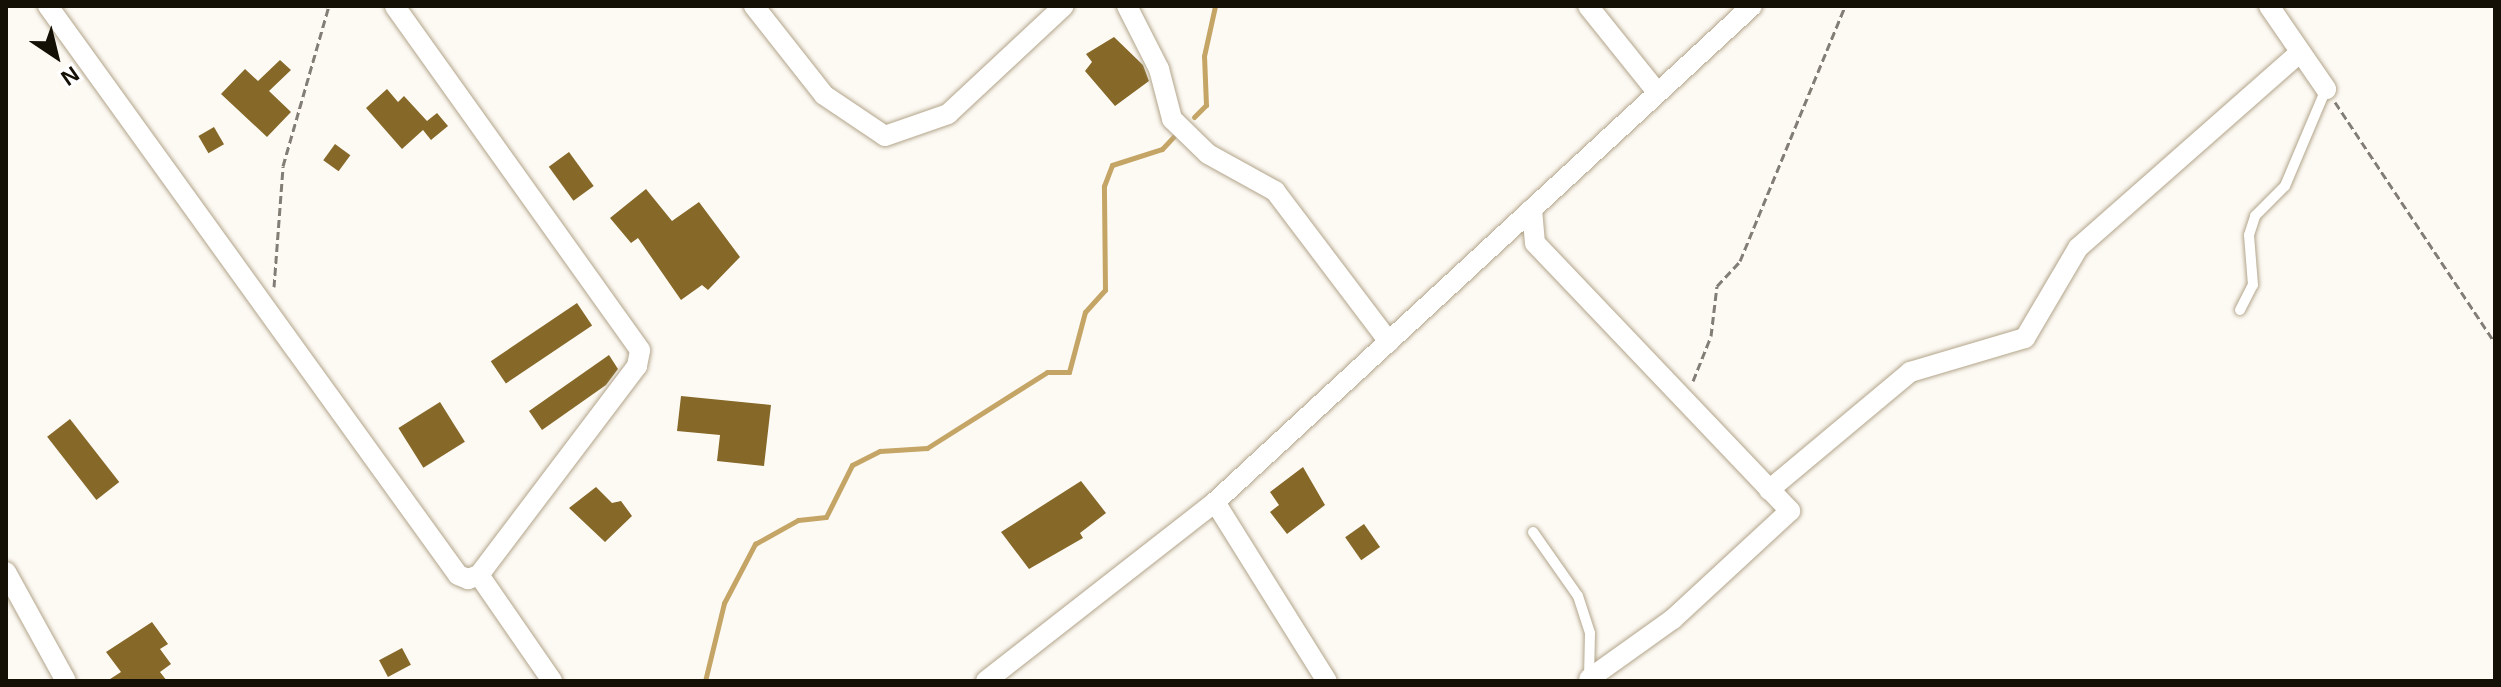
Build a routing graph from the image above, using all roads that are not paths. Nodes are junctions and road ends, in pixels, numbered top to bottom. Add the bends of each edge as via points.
1 (48, 6) edge
2 (395, 6) edge
3 (754, 6) edge
4 (1064, 6) edge
5 (1127, 6) edge
6 (1588, 6) edge
7 (1752, 6) edge
8 (2269, 6) edge
9 (2300, 52) junction
10 (2326, 89) joint
11 (1656, 91) junction
12 (1532, 209) junction
13 (2240, 310) dead end
14 (1389, 342) junction
15 (1769, 490) junction
16 (1215, 502) junction
17 (1533, 532) dead end
18 (6, 572) edge
19 (479, 575) junction
20 (1589, 680) edge
21 (66, 681) edge
22 (552, 681) edge
23 (986, 681) edge
24 (1327, 681) edge

1 - 19 street via 458,575
2 - 19 street via 640,350 637,366
3 - 4 street via 824,95 885,136 948,114
5 - 14 street via 1159,69 1172,119 1208,154 1275,191
6 - 11 street
7 - 11 street
8 - 9 street
9 - 10 street
9 - 15 street via 2078,248 2025,338 1910,372
10 - 13 lane via 2285,186 2255,216 2249,235 2253,285
11 - 12 street
12 - 14 street
12 - 15 street via 1535,243
14 - 16 street
15 - 20 street via 1790,511 1673,619
16 - 23 street
16 - 24 street
17 - 20 lane via 1578,596 1590,633
18 - 21 street
19 - 22 street

